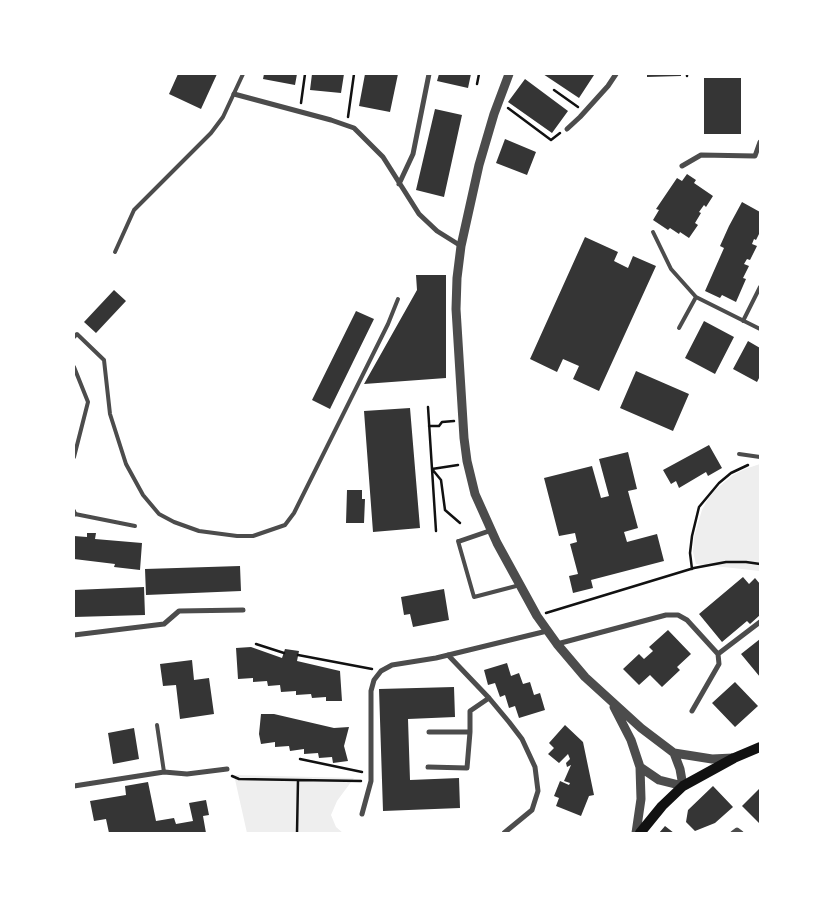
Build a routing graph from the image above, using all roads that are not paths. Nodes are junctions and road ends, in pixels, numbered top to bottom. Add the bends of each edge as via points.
1 (243, 74) edge
2 (429, 74) edge
3 (509, 74) edge
4 (616, 74) edge
5 (234, 94) junction
6 (567, 129) road end
7 (760, 142) edge
8 (682, 166) dead end
9 (399, 184) junction
10 (653, 232) dead end
11 (461, 246) junction
12 (115, 252) dead end
13 (760, 287) edge
14 (696, 297) junction
15 (398, 299) dead end
16 (743, 321) junction
17 (679, 328) dead end
18 (760, 330) edge
19 (74, 337) edge
20 (74, 367) edge
21 (739, 454) dead end
22 (74, 456) edge
23 (760, 459) edge
24 (74, 513) edge
25 (135, 526) dead end
26 (492, 530) junction
27 (460, 541) joint
28 (520, 585) junction
29 (244, 610) dead end
30 (760, 622) edge
31 (547, 631) junction
32 (74, 635) edge
33 (557, 644) junction
34 (718, 654) junction
35 (448, 655) junction
36 (489, 698) junction
37 (612, 703) junction
38 (692, 711) dead end
39 (157, 725) dead end
40 (429, 732) dead end
41 (470, 732) junction
42 (760, 747) edge
43 (674, 753) junction
44 (734, 758) junction
45 (428, 767) dead end
46 (640, 767) junction
47 (227, 769) road end
48 (164, 772) junction
49 (74, 786) edge
50 (683, 786) junction
51 (362, 814) dead end
52 (504, 833) edge
53 (638, 833) edge
54 (733, 833) edge
55 (741, 833) edge

1 - 5 lane
2 - 9 street via 413,154
3 - 11 street via 479,166
4 - 6 street
5 - 9 street via 354,128 383,157
5 - 12 lane via 223,117 210,133 134,210
7 - 8 street via 755,156 701,155
9 - 11 street via 419,214
10 - 14 lane via 671,269
11 - 26 street via 456,309 467,463 475,494
13 - 16 lane
14 - 16 lane
14 - 17 lane
15 - 19 lane via 294,513 285,525 253,536 199,530 159,514 143,495 126,464 110,414 104,360 77,334
16 - 18 lane
20 - 22 lane via 88,402
21 - 23 lane
24 - 25 lane
26 - 27 street
26 - 28 street
27 - 28 lane via 474,597
28 - 31 street
29 - 32 street via 179,611 164,624
30 - 34 street
31 - 33 street
31 - 35 street
33 - 34 street via 666,615 678,615 687,620
33 - 37 street
34 - 38 street via 719,664
35 - 36 street
35 - 51 street via 392,665 374,680 370,691 371,781
36 - 41 street via 470,711
36 - 52 street via 522,739 536,766 538,779 532,810
37 - 43 street
37 - 46 street via 631,740
39 - 48 lane
40 - 41 street
41 - 45 street via 467,768
42 - 44 main road
43 - 44 street via 712,759
43 - 50 street
44 - 50 main road
46 - 50 street via 659,780
46 - 53 street
47 - 48 street via 187,774
48 - 49 street
50 - 53 main road
54 - 55 street via 737,830

